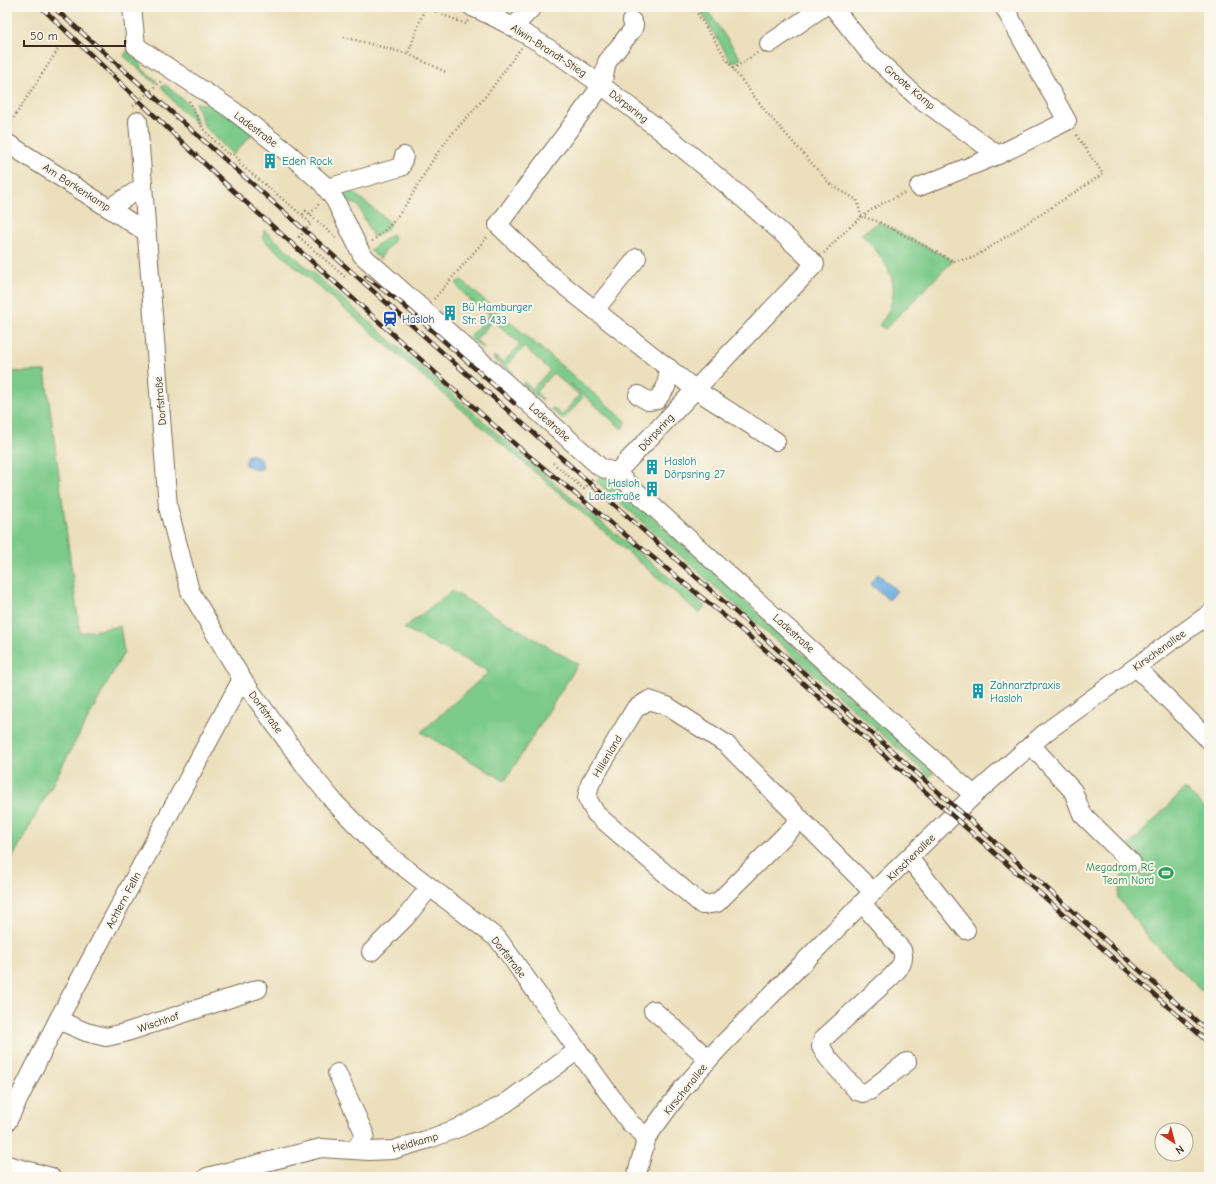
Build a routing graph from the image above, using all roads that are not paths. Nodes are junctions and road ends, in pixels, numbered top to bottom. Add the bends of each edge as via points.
1 (132, 7) edge
2 (533, 7) edge
3 (823, 7) edge
4 (833, 7) edge
5 (1004, 7) edge
6 (474, 14) edge
7 (632, 21) dead end
8 (514, 26) junction
9 (769, 44) road end
10 (602, 85) junction
11 (138, 121) road end
12 (7, 143) edge
13 (998, 155) junction
14 (404, 156) dead end
15 (143, 187) junction
16 (919, 187) road end
17 (327, 188) junction
18 (108, 208) junction
19 (146, 232) junction
20 (637, 258) dead end
21 (595, 310) junction
22 (669, 368) junction
23 (696, 390) junction
24 (638, 395) dead end
25 (776, 441) dead end
26 (616, 473) junction
27 (1209, 614) edge
28 (1136, 667) junction
29 (242, 679) junction
30 (1209, 740) edge
31 (1031, 745) junction
32 (974, 795) junction
33 (801, 819) junction
34 (909, 858) junction
35 (1132, 863) dead end
36 (430, 887) junction
37 (868, 898) junction
38 (966, 930) dead end
39 (371, 952) dead end
40 (258, 989) dead end
41 (653, 1010) dead end
42 (58, 1020) junction
43 (578, 1050) junction
44 (709, 1059) junction
45 (907, 1062) dead end
46 (337, 1073) dead end
47 (7, 1122) edge
48 (648, 1137) junction
49 (355, 1149) junction
50 (7, 1164) edge
51 (51, 1177) edge
52 (207, 1177) edge
53 (636, 1177) edge

1 - 17 street, Ladestraße via 136,46 231,109
2 - 8 street
3 - 9 street
4 - 13 street, Groote Kamp via 868,51 915,95
5 - 13 street via 1067,121
6 - 8 street, Alwin-Brandt-Stieg
7 - 10 street via 634,29 607,62
8 - 10 street, Alwin-Brandt-Stieg
10 - 21 street, Dörpsring via 498,226 548,273
10 - 23 street, Dörpsring via 723,181 815,264
11 - 15 street, Dorfstraße
12 - 18 street, Am Barkenkamp
13 - 16 street
14 - 17 street via 401,167
15 - 18 street
15 - 19 street, Dorfstraße
17 - 26 street, Ladestraße via 359,252 600,467
18 - 19 street, Am Barkenkamp
19 - 29 street, Dorfstraße via 168,507 190,591
20 - 21 street
21 - 22 street
22 - 23 street
22 - 24 street via 666,387 657,400 648,402
23 - 25 street
23 - 26 street, Dörpsring
26 - 32 street, Ladestraße
27 - 28 street, Kirschenallee
28 - 30 street
28 - 31 street, Kirschenallee
29 - 36 street, Dorfstraße via 308,770 364,841
29 - 42 street, Achtern Felln
31 - 32 street, Kirschenallee
31 - 35 street via 1073,791 1082,814
32 - 34 street, Kirschenallee
33 - 33 street, Hillenland via 726,744 667,706 649,700 635,709 590,784 588,798 596,814 702,905 717,904
33 - 37 street, Hillenland
34 - 37 street, Kirschenallee
34 - 38 street
36 - 39 street via 406,918
36 - 43 street, Dorfstraße via 498,939
37 - 44 street, Kirschenallee
37 - 45 street, Hillenland via 902,950 904,959 892,976 823,1039 821,1047 857,1091 869,1091
40 - 42 street, Wischhof via 124,1034 106,1037
41 - 44 street
42 - 47 street, Achtern Felln
43 - 48 street, Dorfstraße via 630,1123
43 - 49 street, Heidkamp via 506,1103 461,1127 393,1150
44 - 48 street, Kirschenallee via 683,1088
46 - 49 street via 365,1135
48 - 53 street
49 - 52 street, Heidkamp via 321,1148
50 - 51 street

